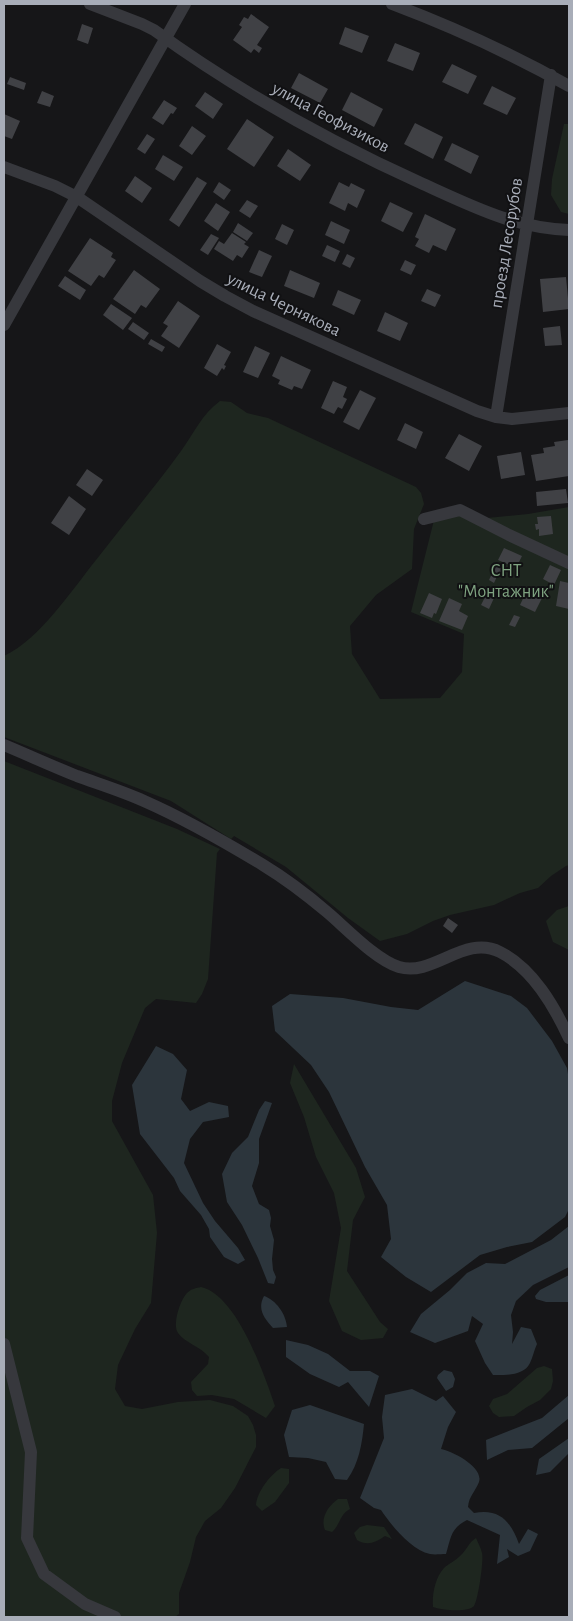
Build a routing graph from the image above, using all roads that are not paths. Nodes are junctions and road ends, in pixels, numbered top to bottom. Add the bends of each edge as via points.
1 (90, 4) edge
2 (185, 4) edge
3 (392, 4) edge
4 (166, 38) junction
5 (551, 76) junction
6 (569, 86) edge
7 (4, 167) edge
8 (77, 197) junction
9 (526, 225) junction
10 (569, 230) edge
11 (4, 298) edge
12 (16, 303) junction
13 (4, 325) edge
14 (569, 413) edge
15 (496, 417) junction
16 (424, 519) dead end
17 (569, 563) edge
18 (4, 745) edge
19 (569, 1038) edge
20 (4, 1344) edge
21 (115, 1617) edge

1 - 4 street, улица Геофизиков via 142,24
2 - 4 street
3 - 5 street via 436,20
4 - 8 street
4 - 9 street, улица Геофизиков via 234,84 330,139 484,211
5 - 6 street
5 - 9 street, проезд Лесорубов
7 - 8 street, улица Чернякова
8 - 12 street
8 - 15 street, улица Чернякова via 225,296 476,411
9 - 10 street, улица Геофизиков
9 - 15 street, проезд Лесорубов
11 - 12 street
12 - 13 street
14 - 15 street, улица Чернякова via 524,419
16 - 17 street via 460,510
18 - 19 street via 143,800 208,833 301,891 366,946 398,966 424,968 475,948 499,951 538,983
20 - 21 street via 31,1452 27,1538 44,1574 85,1604

